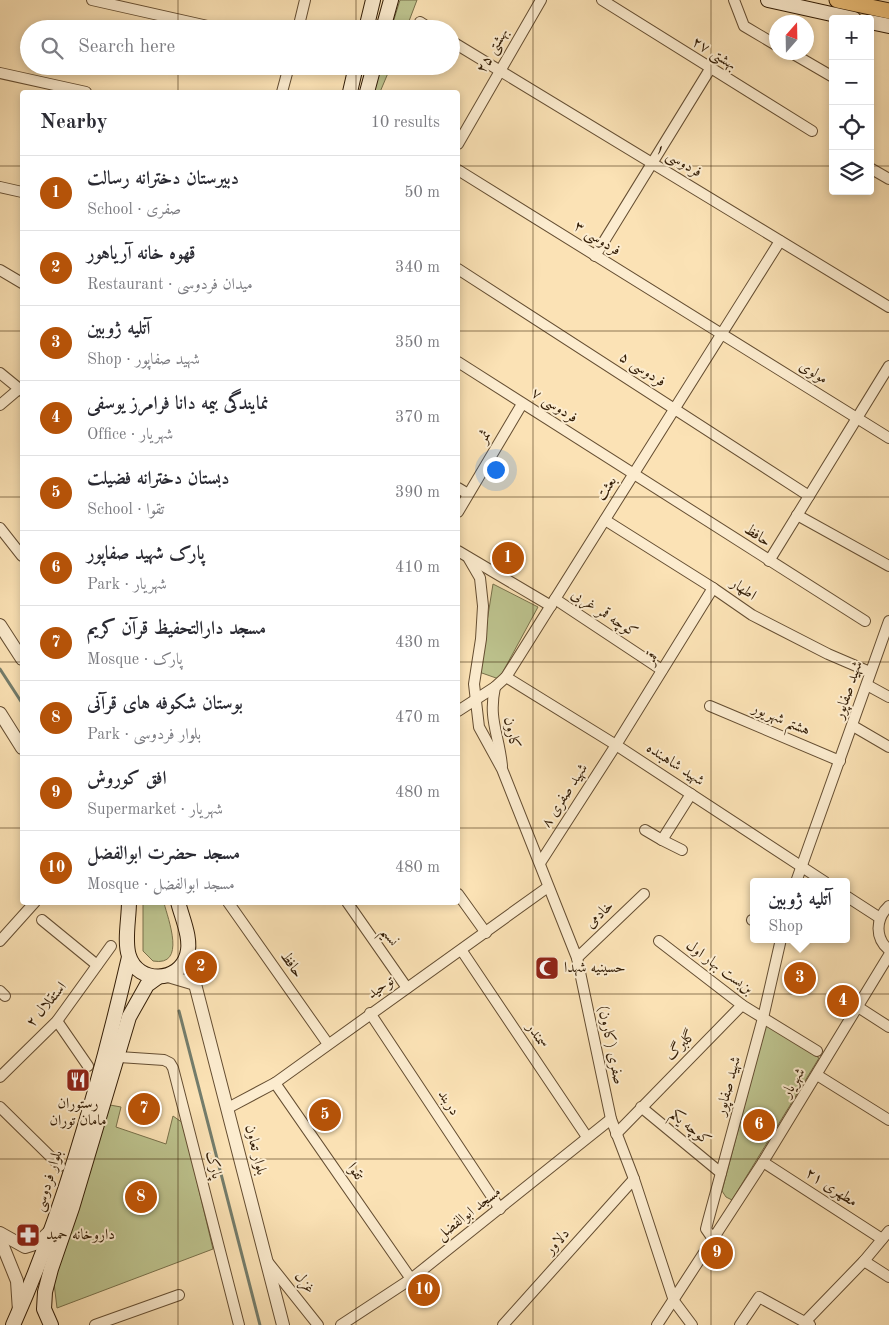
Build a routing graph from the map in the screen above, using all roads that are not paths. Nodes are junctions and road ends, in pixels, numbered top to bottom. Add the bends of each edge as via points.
1 (92, 0) edge
2 (305, 0) edge
3 (373, 0) edge
4 (391, 0) edge
5 (541, 0) edge
6 (602, 0) edge
7 (734, 0) edge
8 (768, 0) edge
9 (837, 0) edge
10 (889, 11) edge
11 (836, 15) edge
12 (181, 20) edge
13 (300, 20) edge
14 (368, 20) edge
15 (385, 20) edge
16 (874, 23) edge
17 (889, 26) edge
18 (769, 41) edge
19 (460, 46) edge
20 (804, 60) edge
21 (710, 69) junction
22 (499, 70) junction
23 (0, 73) edge
24 (287, 75) edge
25 (354, 75) edge
26 (372, 75) edge
27 (829, 75) edge
28 (77, 90) edge
29 (283, 90) edge
30 (350, 90) edge
31 (368, 90) edge
32 (812, 131) dead end
33 (460, 140) edge
34 (651, 162) junction
35 (874, 170) edge
36 (460, 171) edge
37 (889, 179) edge
38 (0, 187) edge
39 (20, 192) edge
40 (780, 241) junction
41 (595, 256) junction
42 (0, 270) edge
43 (460, 270) edge
44 (20, 282) edge
45 (889, 307) edge
46 (722, 334) junction
47 (460, 363) edge
48 (889, 366) edge
49 (0, 373) edge
50 (20, 389) edge
51 (20, 391) edge
52 (522, 404) junction
53 (0, 405) edge
54 (675, 409) junction
55 (857, 418) junction
56 (889, 438) edge
57 (633, 475) junction
58 (460, 489) edge
59 (468, 494) junction
60 (809, 496) junction
61 (460, 508) edge
62 (797, 515) junction
63 (605, 520) junction
64 (0, 528) edge
65 (460, 552) edge
66 (20, 553) edge
67 (469, 559) junction
68 (769, 561) junction
69 (889, 566) edge
70 (498, 576) junction
71 (481, 586) junction
72 (713, 588) junction
73 (553, 603) junction
74 (865, 621) dead end
75 (889, 621) edge
76 (0, 625) edge
77 (20, 656) edge
78 (662, 670) junction
79 (870, 672) junction
80 (506, 677) junction
81 (867, 685) junction
82 (495, 687) junction
83 (889, 697) edge
84 (474, 699) junction
85 (710, 706) dead end
86 (460, 710) edge
87 (0, 713) edge
88 (853, 726) junction
89 (20, 745) edge
90 (616, 745) junction
91 (889, 747) edge
92 (840, 762) junction
93 (502, 769) junction
94 (690, 794) junction
95 (645, 830) dead end
96 (662, 840) junction
97 (682, 850) dead end
98 (540, 863) junction
99 (801, 865) junction
100 (797, 878) edge
101 (819, 878) edge
102 (548, 887) junction
103 (644, 894) dead end
104 (460, 897) edge
105 (850, 899) edge
106 (32, 905) edge
107 (129, 905) edge
108 (179, 905) edge
109 (230, 905) edge
110 (350, 905) edge
111 (889, 906) edge
112 (880, 918) junction
113 (42, 920) dead end
114 (486, 933) junction
115 (1, 937) edge
116 (659, 941) dead end
117 (778, 943) edge
118 (111, 946) dead end
119 (188, 947) junction
120 (889, 950) edge
121 (462, 951) junction
122 (889, 955) edge
123 (129, 957) junction
124 (577, 958) junction
125 (97, 965) junction
126 (163, 976) junction
127 (195, 984) junction
128 (407, 988) junction
129 (742, 1005) junction
130 (858, 1007) junction
131 (370, 1013) junction
132 (763, 1018) junction
133 (57, 1021) junction
134 (889, 1027) edge
135 (328, 1044) junction
136 (817, 1051) dead end
137 (119, 1057) junction
138 (88, 1066) dead end
139 (817, 1075) junction
140 (0, 1077) edge
141 (275, 1083) junction
142 (0, 1107) edge
143 (641, 1107) junction
144 (228, 1108) junction
145 (611, 1119) junction
146 (889, 1120) edge
147 (616, 1134) junction
148 (587, 1137) junction
149 (763, 1162) junction
150 (60, 1166) dead end
151 (721, 1173) junction
152 (634, 1180) junction
153 (500, 1209) junction
154 (0, 1232) edge
155 (49, 1232) junction
156 (885, 1235) edge
157 (0, 1239) edge
158 (713, 1239) junction
159 (266, 1260) junction
160 (864, 1260) junction
161 (889, 1277) edge
162 (411, 1279) junction
163 (179, 1296) dead end
164 (674, 1301) junction
165 (19, 1312) junction
166 (808, 1323) edge
167 (660, 1324) edge
168 (13, 1325) edge
169 (51, 1325) edge
170 (95, 1325) edge
171 (239, 1325) edge
172 (283, 1325) edge
173 (318, 1325) edge
174 (341, 1325) edge
175 (503, 1325) edge
176 (692, 1325) edge
177 (740, 1325) edge

1 - 12 street
2 - 13 street
3 - 14 main road
4 - 15 main road
5 - 22 street, بهشتی ۲۵
6 - 21 street, بهشتی ۲۷
7 - 18 street via 744,26
8 - 11 main road
9 - 10 main road
16 - 17 main road
19 - 22 street, فردوسی ۱
20 - 27 street
21 - 32 street, بهشتی ۲۷
21 - 34 street
22 - 33 street, بهشتی ۲۵
22 - 34 street, فردوسی ۱
23 - 28 street
24 - 29 street
25 - 30 main road
26 - 31 main road
34 - 40 street, فردوسی ۱
34 - 41 street
35 - 37 street
36 - 41 street, فردوسی ۳
38 - 39 street
40 - 45 street, فردوسی ۱
40 - 46 street, بعثت
41 - 46 street, فردوسی ۳
42 - 44 street
43 - 54 street, فردوسی ۵
46 - 54 street, بعثت
46 - 55 street, مولوی
47 - 52 street, فردوسی ۷
48 - 55 street
49 - 50 street
51 - 53 street
52 - 57 street, فردوسی ۷
52 - 59 street, ثمر
54 - 57 street, بعثت
54 - 60 street, فردوسی ۵
55 - 56 street, مولوی
55 - 60 street
57 - 63 street, بعثت
57 - 68 street, حافظ
58 - 59 street
59 - 61 street, ثمر
60 - 62 street
62 - 68 street
62 - 69 street
63 - 72 street, اطهار
63 - 73 street, بعثت
64 - 66 street
65 - 67 street, کوچه قمر غربی
67 - 70 street, کوچه قمر غربی
67 - 71 street, کارون
68 - 74 street, حافظ
70 - 71 street
70 - 73 street, کوچه قمر غربی
71 - 84 street, کارون via 481,640
72 - 78 street, قمر
72 - 79 street, اطهار via 794,638
73 - 78 street, کوچه قمر غربی
73 - 80 street, بعثت
75 - 79 street, شهید صفاپور
76 - 77 street
78 - 90 street, قمر
79 - 81 street, شهید صفاپور
80 - 82 street, بعثت
80 - 90 street, شهید شاهبنده
81 - 83 street
81 - 88 street, شهید صفاپور
82 - 84 street, بعثت
82 - 93 street, کارون via 491,717 500,743
84 - 86 street, بعثت
84 - 93 street, کارون via 483,737
85 - 92 street, هشتم شهریور
87 - 89 street
88 - 91 street
88 - 92 street, شهید صفاپور
90 - 94 street, شهید شاهبنده
90 - 98 street, شهید صفری ۸
92 - 99 street, شهید صفاپور
93 - 98 street, صفری (کارون)
94 - 96 street
94 - 99 street, شهید شاهبنده
95 - 96 street
96 - 97 street
98 - 102 street, صفری (کارون)
99 - 100 street, شهید صفاپور
99 - 101 street, شهید شاهبنده
102 - 114 street, توحید
102 - 124 street, صفری (کارون)
103 - 124 street, خادمی
104 - 114 street
105 - 112 street
106 - 115 street
107 - 123 main road, بلوار فردوسی
108 - 119 main road
109 - 135 street, حافظ
110 - 128 street, نسیم
111 - 112 street
112 - 120 street via 879,934
113 - 125 street
114 - 121 street, توحید
116 - 129 street, بن‌بست بهار اول
117 - 132 street, شهید صفاپور
118 - 125 street, استقلال ۲
119 - 126 main road, بلوار فردوسی via 183,964
119 - 127 street, بلوار تعاون
121 - 128 street, توحید
121 - 148 street, سمندر
122 - 130 street, شهریار
123 - 126 main road via 141,972
123 - 155 main road, بلوار فردوسی via 97,1080
124 - 145 street, صفری (کارون)
125 - 133 street, استقلال ۲
126 - 127 street
126 - 137 main road, بلوار فردوسی via 147,985 140,995 129,1016
127 - 144 street, بلوار تعاون
128 - 131 street, توحید
129 - 132 street, بن‌بست بهار اول
129 - 143 street, گلبرگ
130 - 134 street
130 - 139 street, شهریار
131 - 135 street, توحید
131 - 153 street, دربند
132 - 136 street, بن‌بست بهار اول
132 - 151 street, شهید صفاپور
133 - 138 street
133 - 140 street, استقلال ۲
135 - 141 street, توحید
137 - 169 main road, بلوار فردوسی via 45,1292 44,1309
137 - 171 street, پارک via 164,1060 173,1068
139 - 146 street
139 - 149 street, شهریار
141 - 144 street, توحید
141 - 162 street, تقوا
142 - 150 street
143 - 147 street, گلبرگ
143 - 151 street, کوچه یکم
144 - 159 street, بلوار تعاون
145 - 147 street, صفری (کارون)
145 - 148 street, مسجد ابوالفضل
147 - 152 street, صفری (کارون)
148 - 153 street, مسجد ابوالفضل
149 - 156 street, مطهری ۲۱
149 - 158 street, شهریار
151 - 158 street, شهید صفاپور via 706,1229
152 - 164 street, صفری (کارون)
152 - 175 street, دلاور
153 - 162 street, مسجد ابوالفضل
154 - 155 street via 25,1246 38,1244
155 - 165 main road, بلوار فردوسی
156 - 160 street
157 - 165 street via 17,1281
158 - 164 street, شهریار
159 - 172 street, بلوار تعاون
159 - 173 street, غزل
160 - 161 street
160 - 166 street
162 - 174 street, مسجد ابوالفضل
163 - 170 street
164 - 167 street, شهریار
164 - 176 street, صفری (کارون)
165 - 168 main road, بلوار فردوسی
166 - 177 street via 759,1297

